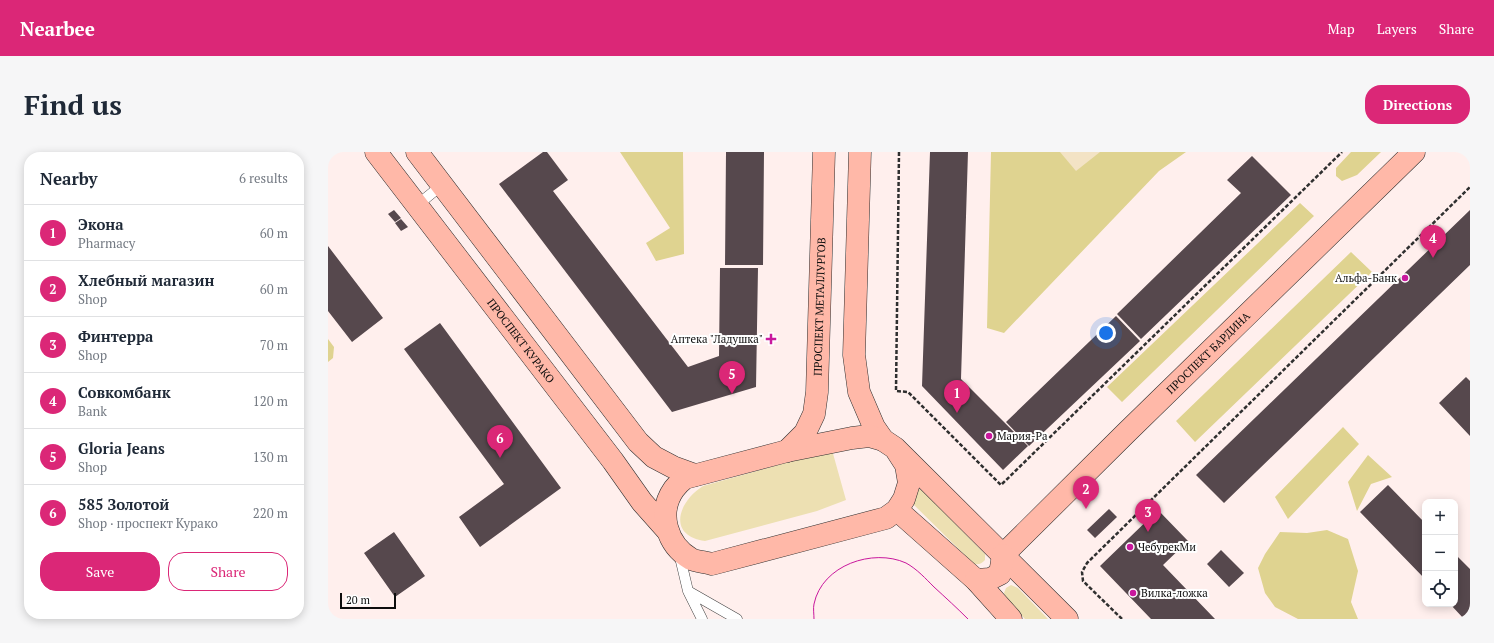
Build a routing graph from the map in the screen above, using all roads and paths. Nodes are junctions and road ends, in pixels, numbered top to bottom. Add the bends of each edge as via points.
1 (376, 152) edge
2 (417, 152) edge
3 (824, 152) edge
4 (860, 152) edge
5 (899, 152) edge
6 (1342, 152) edge
7 (1414, 152) edge
8 (442, 185) junction
9 (1470, 187) edge
10 (416, 206) junction
11 (889, 444) junction
12 (787, 452) junction
13 (695, 475) junction
14 (897, 510) junction
15 (666, 529) junction
16 (678, 549) junction
17 (1003, 555) junction
18 (976, 580) junction
19 (688, 591) junction
20 (702, 619) edge
21 (737, 619) edge
22 (1011, 619) edge
23 (1067, 619) edge
24 (1122, 619) edge

1 - 10 main road, ПРОСПЕКТ КУРАКО
2 - 8 main road
3 - 12 main road, ПРОСПЕКТ МЕТАЛЛУРГОВ via 817,392 814,414 805,433
4 - 11 main road via 854,355 859,392 874,427
5 - 6 path via 896,391 908,392 1001,485
7 - 17 main road, ПРОСПЕКТ БАРДИНА
8 - 10 lane
8 - 13 main road via 638,442 654,457
9 - 24 path via 1087,563 1082,572 1083,581
10 - 15 main road, ПРОСПЕКТ КУРАКО via 608,454 642,502
11 - 12 main road via 869,436
11 - 14 main road via 906,465 909,483
11 - 17 main road
12 - 13 main road
13 - 15 main road via 685,478 674,489 666,507
14 - 16 main road via 886,518 712,564 692,560
14 - 18 main road
15 - 16 main road, ПРОСПЕКТ КУРАКО
16 - 19 lane
17 - 18 main road via 1000,574 990,579
17 - 23 main road
18 - 22 main road
19 - 20 lane
19 - 21 lane

